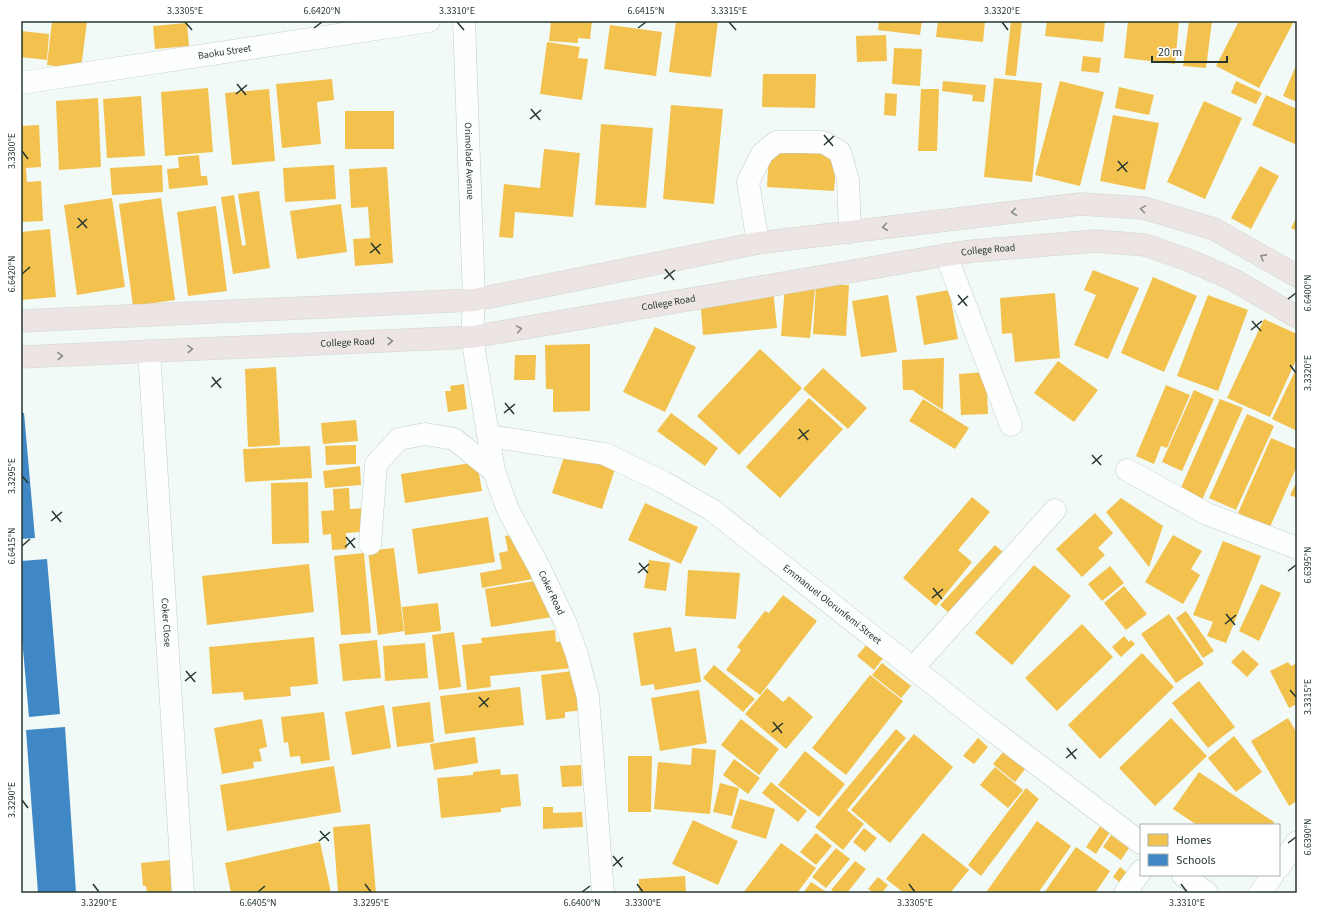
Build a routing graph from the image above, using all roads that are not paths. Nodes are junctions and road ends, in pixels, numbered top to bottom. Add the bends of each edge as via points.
1 (429, 21) edge
2 (464, 21) edge
3 (21, 83) edge
4 (850, 232) junction
5 (758, 243) junction
6 (946, 255) junction
7 (1297, 276) edge
8 (474, 300) junction
9 (1297, 317) edge
10 (21, 321) edge
11 (472, 337) junction
12 (149, 351) junction
13 (21, 357) edge
14 (1011, 425) dead end
15 (489, 436) junction
16 (1127, 470) dead end
17 (494, 471) junction
18 (1055, 510) dead end
19 (370, 544) dead end
20 (1297, 548) edge
21 (913, 668) junction
22 (1140, 842) edge
23 (1297, 842) edge
24 (1280, 866) edge
25 (1140, 872) edge
26 (1184, 876) edge
27 (1272, 876) edge
28 (183, 893) edge
29 (603, 893) edge
30 (1125, 893) edge
31 (1207, 893) edge
32 (1260, 893) edge

1 - 3 street, Baoku Street
2 - 8 street, Orimolade Avenue
4 - 5 main road
4 - 5 street via 848,180 840,152 823,142 776,142 762,154 748,182
7 -> 4 main road via 1214,229 1144,208 1080,204
5 - 8 main road
6 - 9 main road, College Road via 1095,241 1145,245 1232,278
11 -> 6 main road, College Road
6 - 14 street
8 - 10 main road
8 - 11 street, Coker Road
12 -> 11 main road, College Road
11 - 15 street, Coker Road
13 -> 12 main road, College Road
12 - 28 street, Coker Close
15 - 17 street, Coker Road
15 - 21 street, Emmanuel Olorunfemi Street via 605,454 663,482 712,510
16 - 20 street via 1207,514
17 - 19 street via 454,439 426,434 399,439 376,464
17 - 29 street, Coker Road via 508,510 566,624 588,697
18 - 21 street
21 - 22 street, Emmanuel Olorunfemi Street
23 - 24 street
25 - 30 street
26 - 31 street
27 - 32 street

